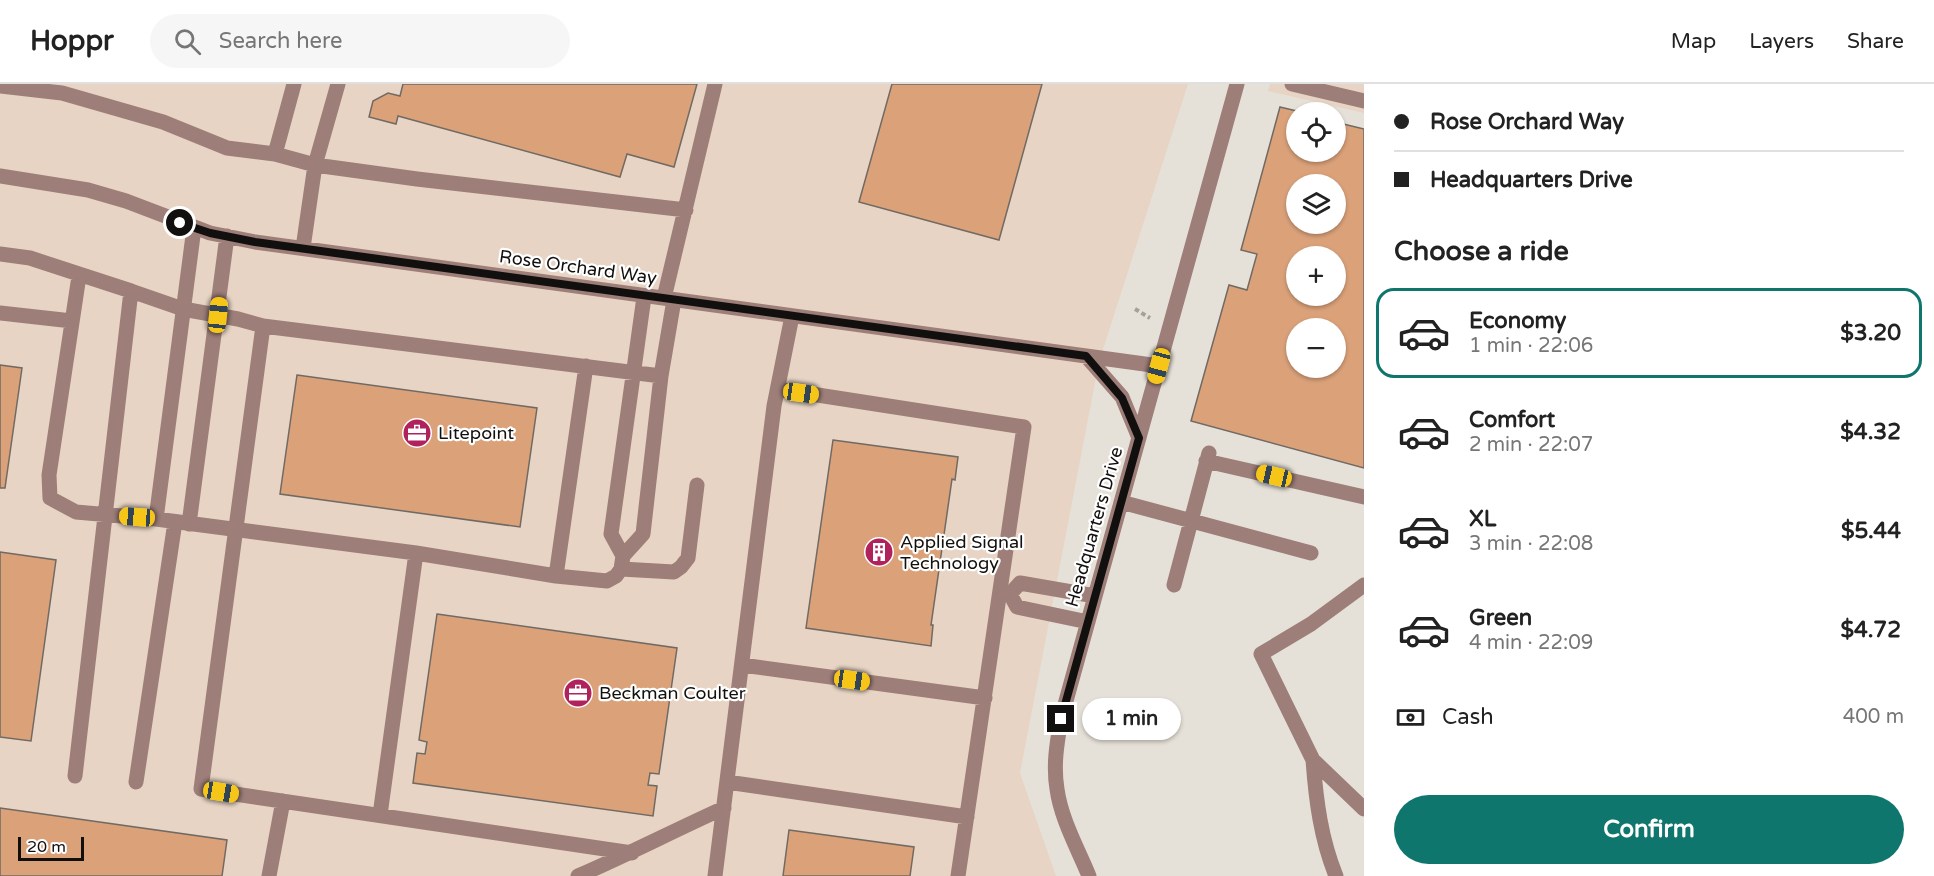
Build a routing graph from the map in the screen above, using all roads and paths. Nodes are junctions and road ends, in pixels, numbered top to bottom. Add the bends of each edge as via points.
1 (294, 84) edge
2 (338, 84) edge
3 (715, 84) edge
4 (1237, 84) edge
5 (1292, 84) edge
6 (0, 85) edge
7 (1364, 101) edge
8 (275, 154) junction
9 (315, 165) junction
10 (0, 176) edge
11 (686, 210) junction
12 (194, 228) junction
13 (227, 236) junction
14 (303, 248) junction
15 (0, 254) edge
16 (79, 276) junction
17 (131, 291) junction
18 (644, 297) junction
19 (669, 299) junction
20 (183, 309) junction
21 (1135, 309) dead end
22 (0, 313) edge
23 (218, 315) junction
24 (792, 316) junction
25 (1150, 318) dead end
26 (72, 321) junction
27 (263, 326) junction
28 (1086, 356) junction
29 (586, 366) junction
30 (1159, 366) junction
31 (633, 372) junction
32 (662, 376) junction
33 (779, 389) junction
34 (1139, 438) junction
35 (697, 485) dead end
36 (1364, 497) edge
37 (1121, 502) junction
38 (105, 514) junction
39 (156, 519) junction
40 (1191, 520) junction
41 (182, 523) junction
42 (236, 530) junction
43 (416, 553) junction
44 (1311, 553) dead end
45 (622, 562) junction
46 (556, 576) junction
47 (1174, 585) dead end
48 (1364, 585) edge
49 (1006, 594) junction
50 (1095, 596) junction
51 (1088, 622) junction
52 (742, 665) junction
53 (984, 698) junction
54 (1313, 760) junction
55 (75, 776) dead end
56 (136, 782) dead end
57 (727, 782) junction
58 (283, 801) junction
59 (724, 808) junction
60 (1364, 809) edge
61 (380, 815) junction
62 (967, 817) junction
63 (632, 853) junction
64 (269, 876) edge
65 (578, 876) edge
66 (715, 876) edge
67 (958, 876) edge
68 (1089, 876) edge
69 (1336, 876) edge

1 - 8 street
2 - 9 street
3 - 11 street
4 - 30 street, Headquarters Drive
5 - 7 street
6 - 8 street via 62,93 164,122 227,148
8 - 9 street
9 - 11 street
9 - 14 street
10 - 12 street, Rose Orchard Way via 88,190
11 - 19 street
12 - 13 street, Rose Orchard Way
12 - 20 street
13 - 14 street, Rose Orchard Way
13 - 23 street
14 - 18 street, Rose Orchard Way
15 - 16 street via 30,258
16 - 17 street
16 - 26 street
17 - 20 street
17 - 38 street
18 - 19 street, Rose Orchard Way
18 - 31 street
19 - 24 street, Rose Orchard Way
19 - 32 street
20 - 23 street
20 - 39 street
21 - 25 path
22 - 26 street
23 - 27 street
23 - 41 street
24 - 28 street, Rose Orchard Way
24 - 33 street
26 - 38 street via 49,475 50,498 76,512
27 - 29 street
27 - 42 street
28 - 30 street, Rose Orchard Way
28 - 34 street via 1122,398
29 - 31 street
29 - 46 street
30 - 34 street, Headquarters Drive
31 - 32 street
31 - 45 street via 611,534
32 - 45 street via 643,534
33 - 49 street via 1024,427
33 - 52 street
34 - 37 street, Headquarters Drive
35 - 45 street via 688,558 681,567 674,572
36 - 40 street via 1208,457
37 - 40 street
37 - 50 street, Headquarters Drive
38 - 39 street
38 - 55 street
39 - 41 street
40 - 44 street
40 - 47 street
41 - 42 street
41 - 56 street
42 - 43 street
42 - 58 street via 201,789
43 - 46 street
43 - 61 street
45 - 46 street via 616,576 607,581
48 - 54 street via 1261,654
49 - 50 street via 1020,583
49 - 51 street via 1017,607
49 - 53 street
50 - 51 street, Headquarters Drive
51 - 68 street, Headquarters Drive via 1055,753 1057,790
52 - 53 street
52 - 57 street
53 - 62 street
54 - 60 street
54 - 69 street via 1320,820
57 - 59 street
57 - 62 street
58 - 61 street
58 - 64 street
59 - 63 street
59 - 66 street
61 - 63 street
62 - 67 street
63 - 65 street

